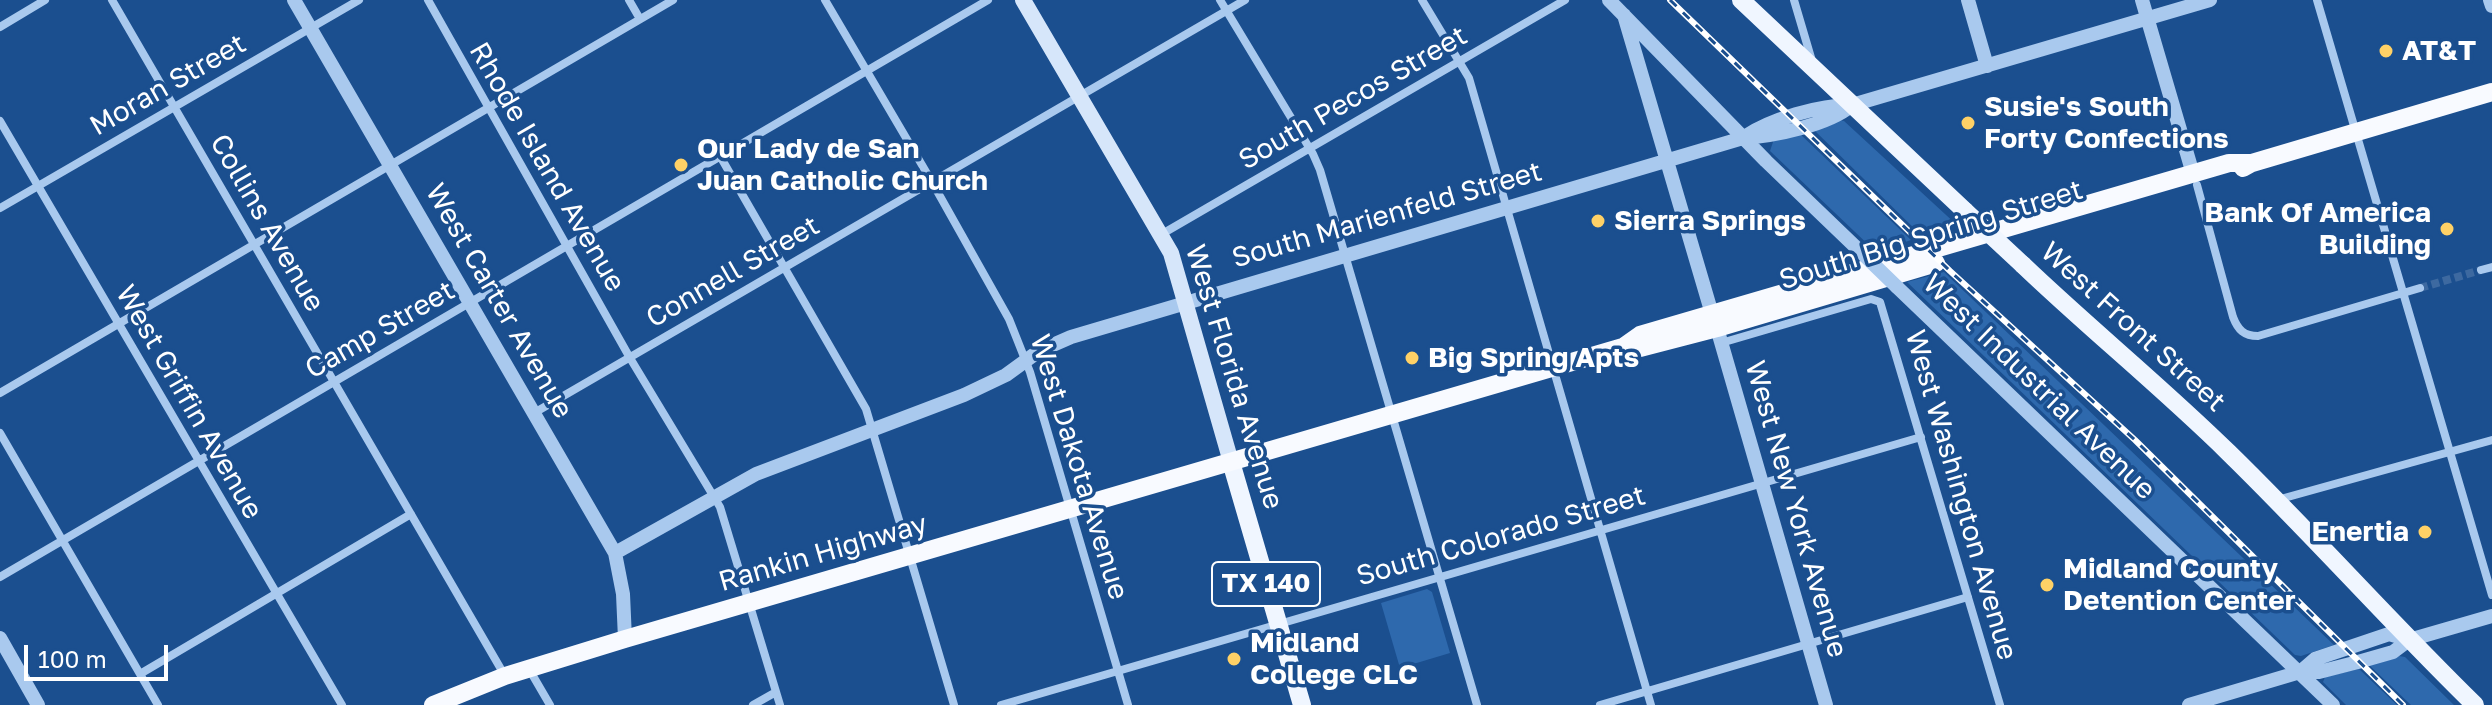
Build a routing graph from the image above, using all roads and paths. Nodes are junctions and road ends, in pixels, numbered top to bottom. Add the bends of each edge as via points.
1 (45, 0) edge
2 (112, 0) edge
3 (294, 0) edge
4 (359, 0) edge
5 (428, 0) edge
6 (629, 0) edge
7 (673, 0) edge
8 (825, 0) edge
9 (988, 0) edge
10 (1023, 0) edge
11 (1220, 0) edge
12 (1245, 0) edge
13 (1422, 0) edge
14 (1565, 0) edge
15 (1609, 0) edge
16 (1741, 0) edge
17 (1794, 0) edge
18 (1968, 0) edge
19 (2142, 0) edge
20 (2210, 0) edge
21 (2317, 0) edge
22 (2490, 0) edge
23 (2492, 6) edge
24 (1226, 11) junction
25 (1623, 14) junction
26 (640, 19) junction
27 (2147, 19) junction
28 (0, 27) edge
29 (310, 28) junction
30 (1460, 61) junction
31 (1987, 66) junction
32 (1814, 69) junction
33 (866, 71) junction
34 (2492, 92) edge
35 (1080, 96) junction
36 (1852, 105) junction
37 (174, 107) junction
38 (487, 108) junction
39 (0, 121) edge
40 (2355, 132) junction
41 (1743, 138) junction
42 (1309, 148) junction
43 (720, 156) junction
44 (1666, 160) junction
45 (390, 165) junction
46 (2195, 179) junction
47 (932, 182) junction
48 (38, 186) junction
49 (0, 208) edge
50 (1505, 208) junction
51 (1162, 234) junction
52 (254, 244) junction
53 (566, 246) junction
54 (1344, 254) junction
55 (2492, 267) edge
56 (784, 268) junction
57 (2481, 270) tunnel mouth
58 (2420, 288) tunnel mouth
59 (2403, 293) junction
60 (1877, 300) joint
61 (1185, 301) junction
62 (470, 303) junction
63 (117, 324) junction
64 (1716, 329) junction
65 (630, 358) junction
66 (1026, 361) junction
67 (1552, 368) junction
68 (334, 382) junction
69 (0, 393) edge
70 (534, 413) junction
71 (1392, 415) junction
72 (873, 430) junction
73 (0, 433) edge
74 (1921, 437) junction
75 (2492, 440) edge
76 (2450, 452) junction
77 (199, 462) junction
78 (1231, 462) junction
79 (1761, 483) junction
80 (714, 497) junction
81 (2276, 500) junction
82 (1070, 510) junction
83 (411, 514) junction
84 (1600, 531) junction
85 (63, 540) junction
86 (615, 553) junction
87 (910, 557) junction
88 (0, 577) edge
89 (1439, 577) junction
90 (276, 594) junction
91 (2492, 595) edge
92 (1968, 597) junction
93 (750, 604) junction
94 (2492, 616) edge
95 (1278, 624) junction
96 (0, 638) edge
97 (625, 639) junction
98 (2409, 640) junction
99 (1808, 644) junction
100 (529, 669) junction
101 (1118, 671) junction
102 (2300, 672) junction
103 (140, 674) junction
104 (505, 676) junction
105 (1647, 691) junction
106 (776, 692) junction
107 (38, 705) edge
108 (158, 705) edge
109 (342, 705) edge
110 (433, 705) edge
111 (550, 705) edge
112 (753, 705) edge
113 (780, 705) edge
114 (954, 705) edge
115 (1001, 705) edge
116 (1128, 705) edge
117 (1302, 705) edge
118 (1477, 705) edge
119 (1600, 705) edge
120 (1651, 705) edge
121 (1826, 705) edge
122 (2000, 705) edge
123 (2189, 705) edge
124 (2333, 705) edge
125 (2475, 705) edge

1 - 28 street
2 - 37 street, Collins Avenue
3 - 29 street, West Carter Avenue
4 - 29 street, Moran Street
5 - 38 street, Rhode Island Avenue
6 - 26 street
7 - 26 street
8 - 33 street, West Dakota Avenue
9 - 33 street, Camp Street
10 - 35 main road, West Florida Avenue
11 - 24 street
12 - 24 street, Connell Street
13 - 30 street
14 - 30 street, South Pecos Street
15 - 25 street, West Industrial Avenue
16 - 32 main road, West Front Street
17 - 32 street
18 - 31 street
19 - 27 street
20 - 27 street, South Marienfeld Street
21 - 40 street
22 - 23 street
24 - 35 street, Connell Street
24 - 42 street
25 - 41 street, West Industrial Avenue
25 - 44 street, West New York Avenue
26 - 38 street
27 - 31 street, South Marienfeld Street
27 - 46 street
29 - 37 street, Moran Street
29 - 45 street, West Carter Avenue
30 - 42 street, South Pecos Street
30 - 50 street
31 - 36 street, South Marienfeld Street
32 - 36 main road, West Front Street
33 - 43 street, Camp Street
33 - 47 street, West Dakota Avenue
34 - 40 highway, South Big Spring Street
35 - 47 street, Connell Street
35 - 51 main road, West Florida Avenue
36 - 41 street, South Marienfeld Street via 1831,105 1760,127
36 - 81 main road, West Front Street, bridge
37 - 48 street, Moran Street
37 - 52 street, Collins Avenue
38 - 45 street
38 - 53 street, Rhode Island Avenue
39 - 48 street, West Griffin Avenue
40 - 46 highway, South Big Spring Street via 2252,163 2229,163
40 - 59 street
41 - 44 street, South Marienfeld Street
41 - 102 street, West Industrial Avenue, bridge
42 - 51 street, South Pecos Street
42 - 54 street
43 - 53 street, Camp Street
43 - 56 street
44 - 50 street, South Marienfeld Street
44 - 64 street, West New York Avenue
45 - 52 street
45 - 62 street, West Carter Avenue
46 - 59 street via 2237,329 2248,336
46 - 64 highway, South Big Spring Street
47 - 56 street, Connell Street
47 - 66 street, West Dakota Avenue via 1009,319
48 - 49 street, Moran Street
48 - 63 street, West Griffin Avenue
50 - 54 street, South Marienfeld Street
50 - 67 street
51 - 61 main road, West Florida Avenue
52 - 63 street
52 - 68 street, Collins Avenue
53 - 62 street, Camp Street
53 - 65 street, Rhode Island Avenue
54 - 61 street, South Marienfeld Street
54 - 71 street
55 - 57 street
56 - 65 street, Connell Street
56 - 72 street
58 - 59 street
59 - 76 street
60 - 64 street, South Big Spring Street
60 - 74 street, West Washington Avenue
61 - 66 street, South Marienfeld Street via 1061,340
61 - 78 main road, West Florida Avenue
62 - 68 street, Camp Street
62 - 70 street, West Carter Avenue
63 - 69 street
63 - 77 street, West Griffin Avenue
64 - 67 highway, South Big Spring Street via 1640,348 1623,347
64 - 79 street, West New York Avenue
65 - 70 street, Connell Street
65 - 80 street, Rhode Island Avenue
66 - 72 street, South Marienfeld Street via 995,381
66 - 82 street, West Dakota Avenue
67 - 71 highway, South Big Spring Street
67 - 84 street
68 - 77 street, Camp Street
68 - 83 street, Collins Avenue
70 - 86 street, West Carter Avenue
71 - 78 highway, South Big Spring Street
71 - 89 street
72 - 80 street, South Marienfeld Street via 776,465
72 - 87 street
73 - 85 street
74 - 79 street, South Colorado Street
74 - 92 street, West Washington Avenue
75 - 76 street
76 - 81 street
76 - 91 street
77 - 85 street, Camp Street
77 - 90 street, West Griffin Avenue
78 - 82 highway, Rankin Highway
78 - 95 main road, West Florida Avenue / TX 140
79 - 84 street, South Colorado Street
79 - 99 street, West New York Avenue
80 - 86 street, South Marienfeld Street
80 - 93 street, Rhode Island Avenue
81 - 98 main road, West Front Street
82 - 87 highway, Rankin Highway
82 - 101 street, West Dakota Avenue
83 - 90 street
83 - 104 street, Collins Avenue
84 - 89 street, South Colorado Street
84 - 105 street
85 - 88 street, Camp Street
85 - 103 street
86 - 97 street, West Carter Avenue
87 - 93 highway, Rankin Highway
87 - 114 street
89 - 95 street, South Colorado Street
89 - 118 street
90 - 103 street
90 - 109 street, West Griffin Avenue
92 - 99 street
92 - 122 street, West Washington Avenue
93 - 97 highway, Rankin Highway
93 - 106 street, Rhode Island Avenue
94 - 98 street
95 - 101 street, South Colorado Street
95 - 117 main road, West Florida Avenue / TX 140
96 - 107 street
97 - 100 highway, Rankin Highway
98 - 102 street via 2389,634 2315,659
98 - 125 main road, West Front Street
99 - 105 street
99 - 121 street, West New York Avenue
100 - 104 highway, Rankin Highway
100 - 111 street
101 - 115 street, South Colorado Street
101 - 116 street, West Dakota Avenue
102 - 123 street
102 - 124 street, West Industrial Avenue
103 - 108 street
104 - 110 highway, Rankin Highway
105 - 119 street
105 - 120 street
106 - 112 street
106 - 113 street, Rhode Island Avenue

